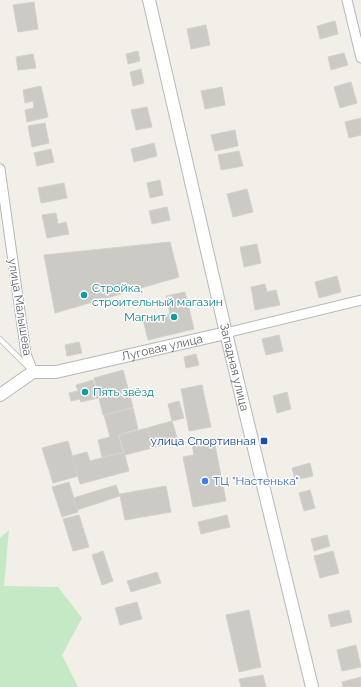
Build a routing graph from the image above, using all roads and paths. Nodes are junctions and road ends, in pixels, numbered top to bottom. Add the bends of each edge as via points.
1 (150, 0) edge
2 (347, 0) edge
3 (361, 58) edge
4 (0, 169) edge
5 (361, 300) edge
6 (226, 333) junction
7 (0, 339) edge
8 (33, 372) junction
9 (0, 395) edge
10 (312, 687) edge

1 - 6 street, Западная улица
2 - 3 street
4 - 8 street, улица Малышева via 26,354
5 - 6 street, Луговая улица
6 - 8 street, Луговая улица via 56,372
6 - 10 street, Западная улица
7 - 8 lane
8 - 9 street

